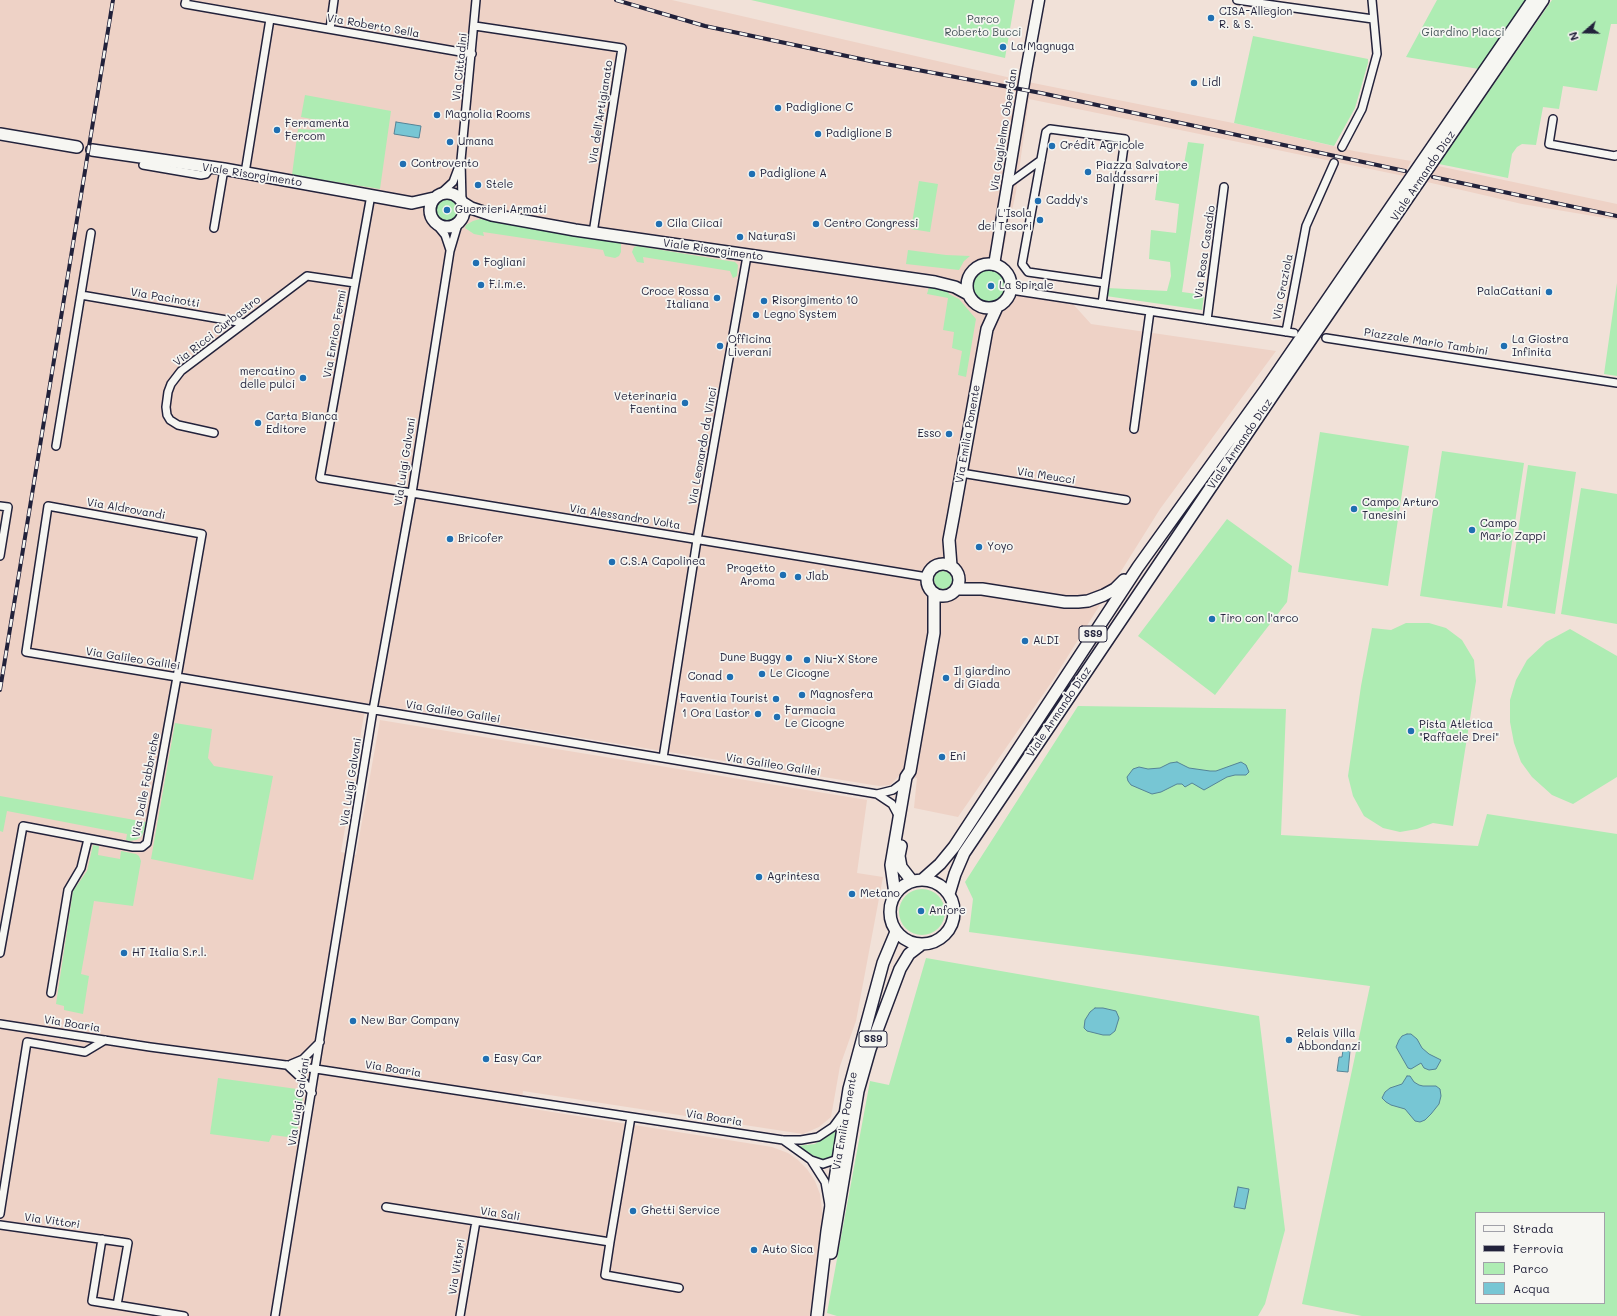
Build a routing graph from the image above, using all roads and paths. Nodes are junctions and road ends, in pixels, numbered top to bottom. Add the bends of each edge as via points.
1 (334, 0) edge
2 (476, 0) edge
3 (1039, 0) edge
4 (1237, 0) edge
5 (1372, 0) edge
6 (1533, 0) edge
7 (1543, 0) edge
8 (185, 2) edge
9 (270, 19) junction
10 (1373, 19) junction
11 (475, 26) junction
12 (330, 29) junction
13 (472, 54) junction
14 (1553, 119) dead end
15 (0, 134) edge
16 (77, 147) dead end
17 (1342, 147) dead end
18 (92, 150) dead end
19 (1617, 155) edge
20 (461, 160) junction
21 (1041, 160) junction
22 (1334, 164) dead end
23 (143, 165) dead end
24 (210, 168) junction
25 (224, 169) junction
26 (244, 173) junction
27 (1008, 184) junction
28 (1224, 187) dead end
29 (371, 194) junction
30 (437, 196) junction
31 (463, 202) junction
32 (412, 203) junction
33 (492, 215) junction
34 (434, 220) junction
35 (459, 222) junction
36 (214, 228) dead end
37 (91, 233) dead end
38 (593, 233) junction
39 (450, 251) junction
40 (747, 256) junction
41 (994, 265) junction
42 (970, 276) junction
43 (935, 282) junction
44 (355, 283) junction
45 (1105, 283) junction
46 (1011, 290) junction
47 (968, 294) junction
48 (81, 295) junction
49 (1102, 304) junction
50 (982, 307) junction
51 (997, 308) junction
52 (1150, 311) junction
53 (1207, 320) junction
54 (244, 323) junction
55 (987, 328) junction
56 (1286, 332) junction
57 (1294, 333) dead end
58 (1326, 338) dead end
59 (1617, 383) edge
60 (1269, 392) junction
61 (1134, 429) dead end
62 (214, 433) dead end
63 (56, 446) dead end
64 (961, 473) junction
65 (320, 478) joint
66 (412, 493) junction
67 (1126, 500) dead end
68 (0, 506) edge
69 (697, 540) junction
70 (0, 556) edge
71 (946, 565) junction
72 (1138, 567) junction
73 (927, 577) junction
74 (954, 588) junction
75 (934, 593) junction
76 (934, 633) junction
77 (26, 652) joint
78 (177, 677) junction
79 (373, 710) junction
80 (663, 758) junction
81 (907, 776) junction
82 (876, 794) junction
83 (899, 817) junction
84 (88, 839) junction
85 (917, 880) junction
86 (895, 894) junction
87 (949, 894) junction
88 (896, 932) junction
89 (922, 944) junction
90 (0, 953) edge
91 (51, 993) dead end
92 (0, 1024) edge
93 (105, 1040) junction
94 (320, 1042) junction
95 (286, 1065) junction
96 (316, 1069) junction
97 (312, 1093) junction
98 (846, 1110) junction
99 (631, 1116) junction
100 (783, 1140) junction
101 (849, 1145) junction
102 (838, 1159) junction
103 (811, 1160) junction
104 (386, 1207) dead end
105 (830, 1213) junction
106 (0, 1214) edge
107 (476, 1221) junction
108 (0, 1225) edge
109 (102, 1239) junction
110 (610, 1242) junction
111 (679, 1288) dead end
112 (117, 1305) junction
113 (184, 1316) edge
114 (275, 1316) edge
115 (460, 1316) edge
116 (817, 1316) edge

1 - 12 street
2 - 11 street, Via Cittadini
3 - 27 main road, Via Guglielmo Oberdan
4 - 10 street
5 - 10 street
6 - 60 main road, Viale Armando Diaz
7 - 60 main road, Viale Armando Diaz
8 - 9 street, Via Roberto Sella
9 - 12 street, Via Roberto Sella
9 - 26 street
10 - 17 street via 1377,54 1362,109
11 - 13 street, Via Cittadini
11 - 38 street, Via dell'Artigianato via 622,48
12 - 13 street, Via Roberto Sella
13 - 20 street, Via Cittadini
14 - 19 street via 1549,144
15 - 16 main road
18 - 24 main road, Viale Risorgimento
20 - 30 street, Via Cittadini via 452,182
20 - 31 street, Via Cittadini
21 - 27 street
21 - 45 street via 1022,264 1028,272
21 - 45 street via 1046,132 1050,129 1125,139
22 - 56 street, Via Graziola via 1306,226
23 - 24 street via 201,175 206,174
24 - 25 main road, Viale Risorgimento
25 - 26 main road, Viale Risorgimento
25 - 36 street
26 - 29 main road, Viale Risorgimento
27 - 41 main road, Via Guglielmo Oberdan
28 - 53 street, Via Rosa Casadio
29 - 32 main road, Viale Risorgimento
29 - 44 street, Via Enrico Fermi
30 - 31 main road via 453,194
30 - 32 main road, Viale Risorgimento
30 - 34 main road via 430,207
31 - 33 main road, Viale Risorgimento via 471,208
31 - 35 main road via 464,213
32 - 34 main road, Viale Risorgimento
33 - 35 main road, Viale Risorgimento via 470,217
33 - 38 main road, Viale Risorgimento
34 - 35 main road via 445,228
34 - 39 street, Via Luigi Galvani via 445,235
35 - 39 street, Via Luigi Galvani
37 - 48 street
38 - 40 main road, Viale Risorgimento
39 - 66 street, Via Luigi Galvani
40 - 43 main road, Viale Risorgimento
40 - 69 street, Via Leonardo da Vinci
41 - 42 main road via 980,266
41 - 46 main road via 1006,271 1010,277
42 - 43 main road, Viale Risorgimento via 951,282
42 - 47 main road
43 - 47 main road, Viale Risorgimento via 955,287
44 - 54 street, Via Ricci Curbastro via 307,276
44 - 65 street, Via Enrico Fermi
45 - 49 street
46 - 49 street, Via Graziola
46 - 51 main road via 1007,300
47 - 50 main road
48 - 54 street, Via Pacinotti
48 - 63 street
49 - 52 street, Via Graziola
50 - 51 main road
50 - 55 main road, Via Emilia Ponente
51 - 55 main road, Via Emilia Ponente
52 - 53 street, Via Graziola
52 - 61 street
53 - 56 street, Via Graziola
54 - 62 street, Via Ricci Curbastro via 181,371 168,392 166,411 170,420 178,425
55 - 64 main road, Via Emilia Ponente
56 - 57 street
58 - 59 street, Piazzale Mario Tambini
60 - 72 main road, Viale Armando Diaz / SS9
60 - 87 main road, Viale Armando Diaz / SS9 via 964,853 954,874
64 - 67 street, Via Meucci
64 - 71 main road, Via Emilia Ponente
65 - 66 street, Via Alessandro Volta
66 - 69 street, Via Alessandro Volta
66 - 79 street, Via Luigi Galvani
68 - 70 street via 8,507
69 - 73 street, Via Alessandro Volta
69 - 80 street, Via Leonardo da Vinci
71 - 73 main road via 930,570
71 - 74 main road, Via Emilia Ponente via 956,571
72 - 74 main road via 1114,589 1088,601 1073,602 982,589
72 - 85 main road, Viale Armando Diaz / SS9 via 954,847 940,864
73 - 75 main road via 927,585
74 - 75 main road via 941,596
74 - 76 main road
75 - 76 main road
76 - 81 main road
77 - 78 street, Via Galileo Galilei
77 - 78 street, Via Aldrovandi via 48,506 202,534
78 - 79 street, Via Galileo Galilei
78 - 84 street, Via Dalle Fabbriche via 147,843 138,848
79 - 80 street, Via Galileo Galilei
79 - 94 street, Via Luigi Galvani
80 - 82 street, Via Galileo Galilei
81 - 82 street, Via Galileo Galilei via 893,790
81 - 83 main road
81 - 85 main road via 912,778 899,856 901,867
82 - 83 street, Via Galileo Galilei via 892,804
83 - 86 main road via 891,865
84 - 90 street, Via Dalle Fabbriche via 23,826
84 - 91 street via 82,868 68,890
85 - 86 main road, SS9 via 903,886
85 - 87 main road via 937,884
86 - 88 main road via 890,916
87 - 89 main road, SS9 via 953,903 952,924 940,939
88 - 89 main road via 912,943
88 - 98 main road, Via Emilia Ponente / SS9 via 883,963 849,1089
89 - 101 main road, Via Emilia Ponente / SS9 via 909,954 900,969 870,1049 858,1091
92 - 93 street, Via Boaria
93 - 95 street, Via Boaria
93 - 106 street via 85,1052 27,1042
94 - 95 street via 303,1060
94 - 96 street, Via Luigi Galvani
95 - 96 street, Via Boaria
95 - 97 street via 301,1078
96 - 97 street, Via Luigi Galvani
96 - 99 street, Via Boaria
97 - 114 street, Via Luigi Galvani
98 - 100 street, Via Boaria via 834,1127 818,1137
98 - 102 main road, Via Emilia Ponente / SS9
99 - 100 street, Via Boaria
99 - 110 street
100 - 103 street, Via Boaria
101 - 102 street
101 - 116 main road, Via Emilia Ponente / SS9 via 835,1233
102 - 103 street via 823,1164
102 - 105 main road, Via Emilia Ponente / SS9
103 - 105 street, Via Boaria via 825,1182
104 - 107 street, Via Sali
105 - 116 main road, Via Emilia Ponente / SS9
107 - 110 street, Via Sali
107 - 115 street, Via Vittori
108 - 109 street, Via Vittori
109 - 112 street via 92,1301
109 - 112 street, Via Vittori via 128,1243
110 - 111 street via 605,1275
112 - 113 street

